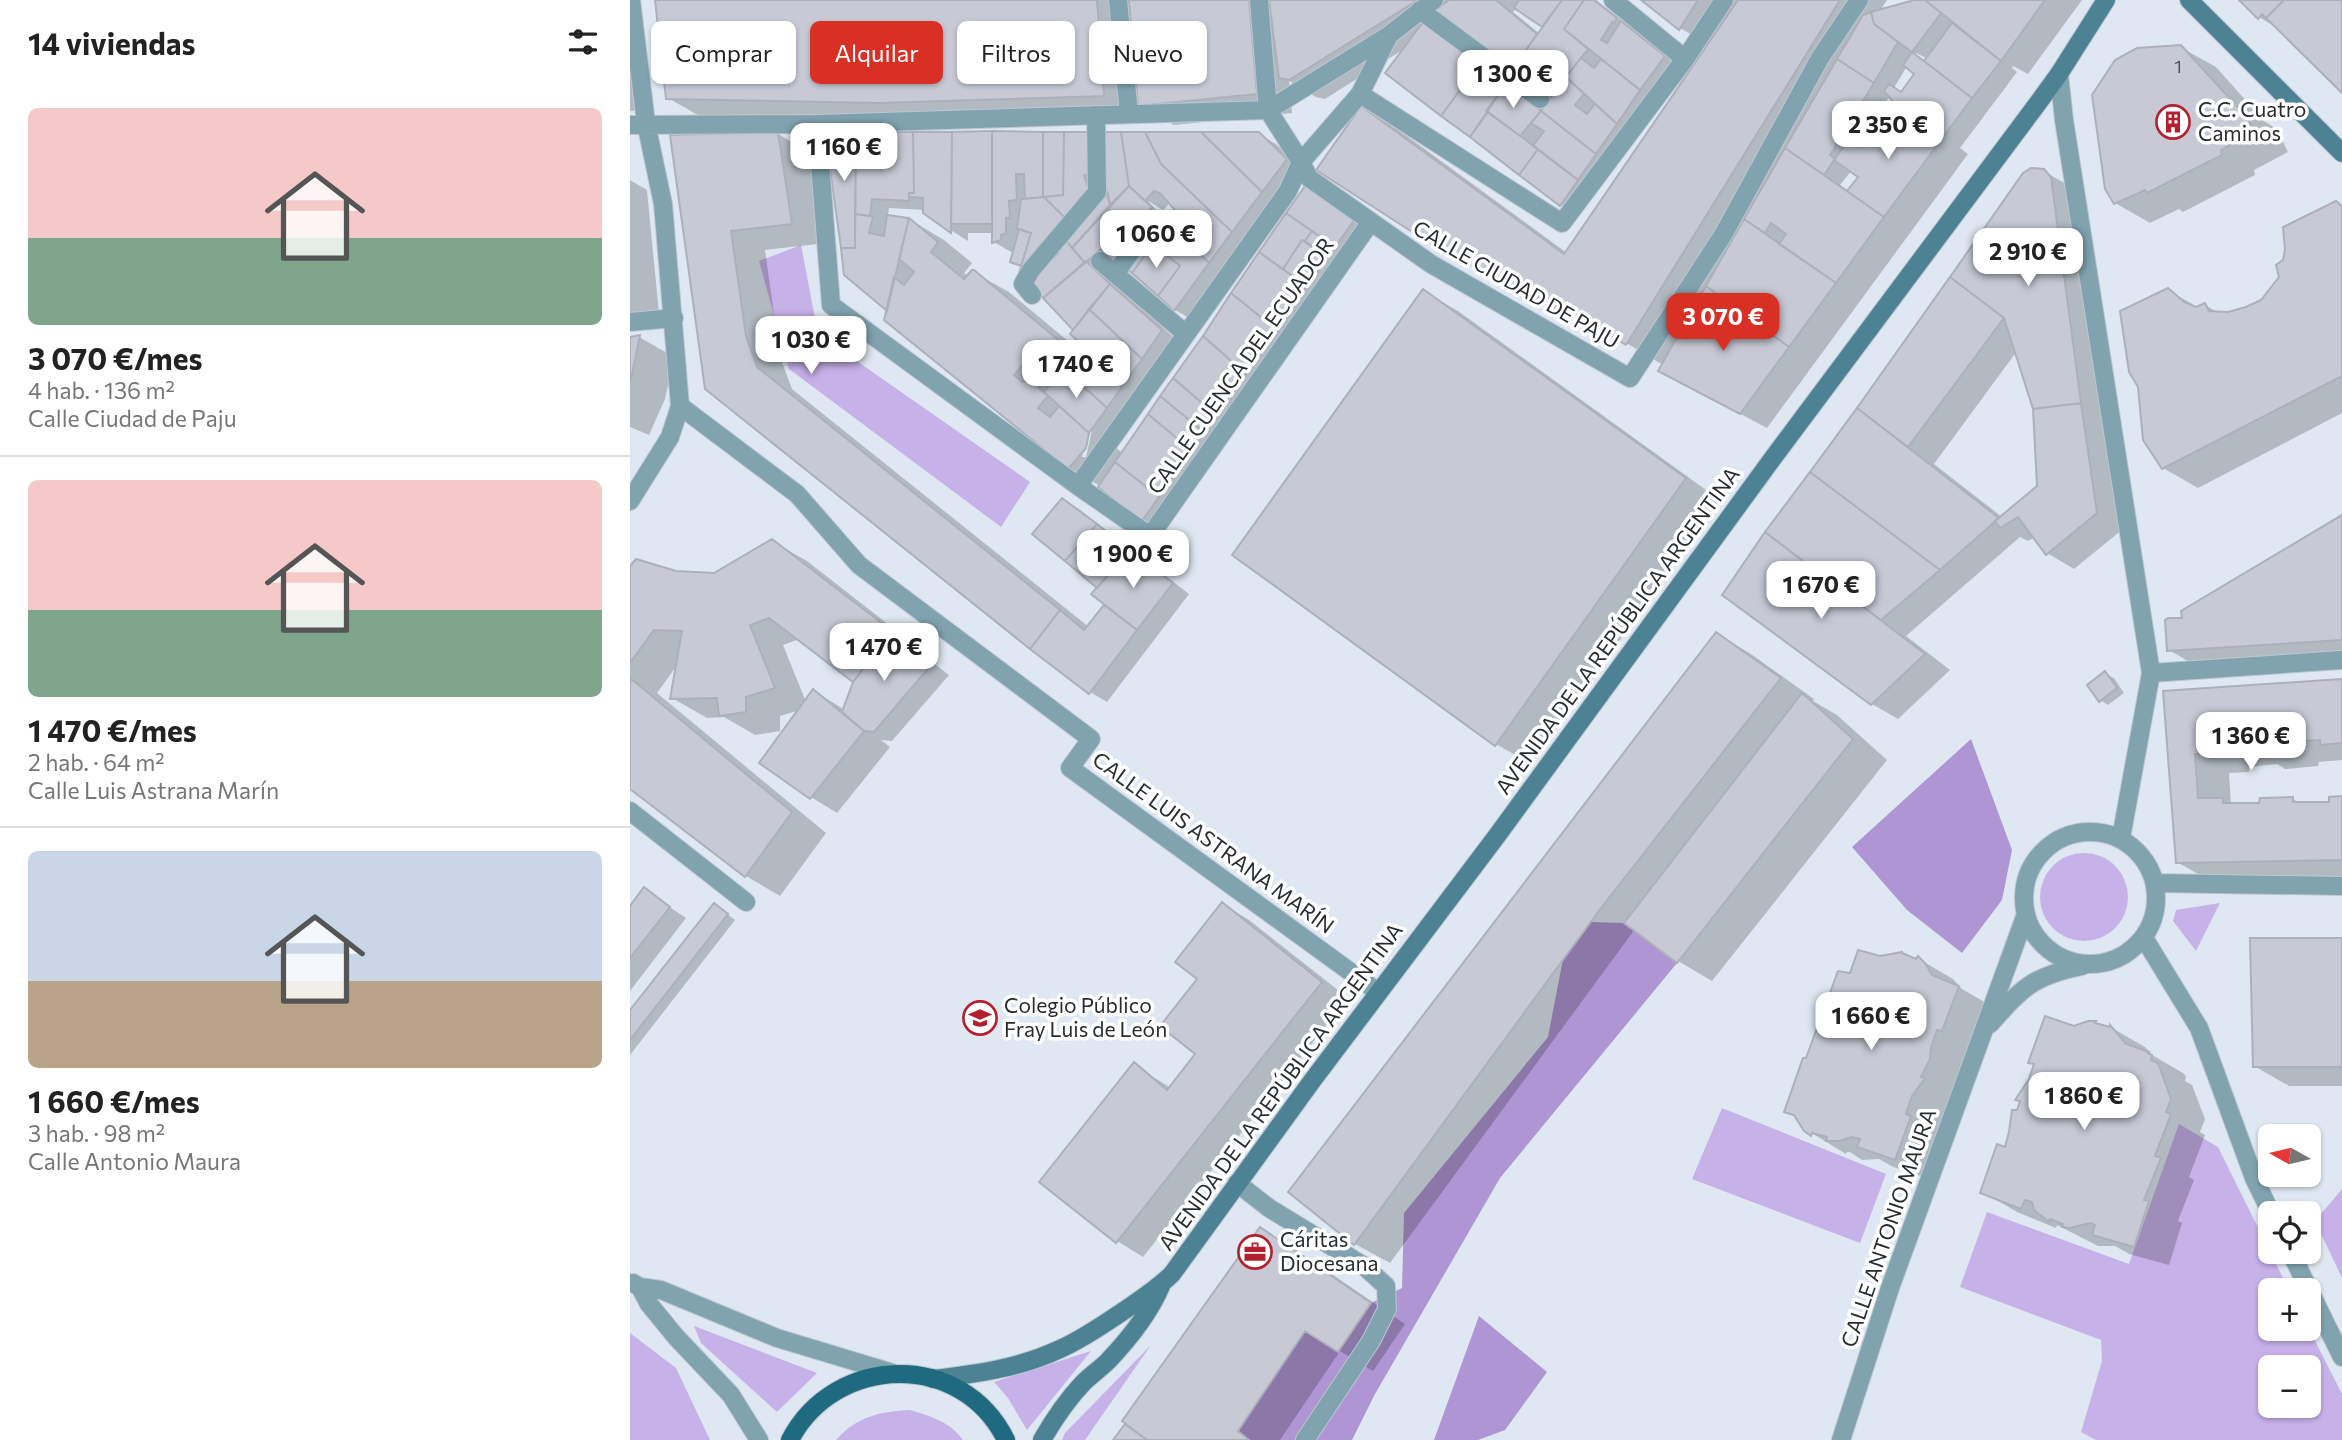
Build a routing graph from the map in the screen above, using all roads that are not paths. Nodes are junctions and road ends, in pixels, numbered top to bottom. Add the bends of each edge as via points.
1 (631, 0) edge
2 (1118, 0) edge
3 (1259, 0) edge
4 (1613, 0) edge
5 (1724, 0) edge
6 (1859, 0) edge
7 (2106, 0) edge
8 (2189, 0) edge
9 (1427, 5) edge
10 (1388, 36) junction
11 (1685, 59) junction
12 (2059, 74) junction
13 (1360, 94) junction
14 (1540, 99) dead end
15 (1268, 110) junction
16 (1129, 114) junction
17 (1096, 115) junction
18 (638, 124) edge
19 (817, 124) junction
20 (2342, 153) edge
21 (1301, 162) junction
22 (1152, 222) dead end
23 (1370, 223) junction
24 (1100, 261) dead end
25 (1115, 274) junction
26 (1032, 295) dead end
27 (674, 318) junction
28 (630, 322) edge
29 (1186, 334) junction
30 (680, 406) junction
31 (1078, 486) junction
32 (632, 498) edge
33 (2342, 660) edge
34 (2151, 673) junction
35 (630, 811) edge
36 (2121, 838) junction
37 (2155, 883) junction
38 (2342, 886) edge
39 (746, 902) dead end
40 (2026, 914) junction
41 (2144, 938) junction
42 (2087, 965) junction
43 (1378, 992) junction
44 (1983, 1032) junction
45 (1237, 1183) junction
46 (2265, 1201) edge
47 (2296, 1264) edge
48 (635, 1284) edge
49 (1161, 1285) junction
50 (2342, 1357) edge
51 (893, 1373) junction
52 (933, 1379) junction
53 (759, 1440) edge
54 (790, 1440) edge
55 (1006, 1440) edge
56 (1042, 1440) edge
57 (1305, 1440) edge
58 (1841, 1440) edge

1 - 18 street
2 - 16 street
3 - 15 street
4 - 11 street
5 - 11 street
6 - 23 street, CALLE CIUDAD DE PAJU via 1820,58 1723,235 1630,378 1431,264
7 - 12 main road, AVENIDA DE LA REPÚBLICA ARGENTINA
8 - 20 main road
9 - 10 street
9 - 14 street
10 - 13 street
10 - 15 street
11 - 13 street via 1562,223
12 - 34 street
12 - 43 main road, AVENIDA DE LA REPÚBLICA ARGENTINA
13 - 21 street
15 - 16 street
15 - 21 street, CALLE CIUDAD DE PAJU
16 - 17 street
17 - 19 street
17 - 26 street via 1097,192 1031,270 1023,284
18 - 19 street
18 - 27 street via 663,204
19 - 31 street via 831,304
21 - 23 street, CALLE CIUDAD DE PAJU via 1309,178
21 - 29 street via 1288,191
22 - 25 street
23 - 31 street, CALLE CUENCA DEL ECUADOR via 1150,536
24 - 25 street
25 - 29 street
27 - 28 street
27 - 30 street
29 - 31 street
30 - 32 street via 670,437
30 - 43 street, CALLE LUIS ASTRANA MARÍN via 797,494 859,565 1091,739 1070,768
33 - 34 street
34 - 36 street
35 - 39 street
36 - 37 street via 2148,864
36 - 40 street via 2094,831 2066,835 2054,842 2028,874
37 - 38 street
37 - 41 street via 2155,912
40 - 42 street via 2044,945 2064,959
40 - 44 street, CALLE ANTONIO MAURA
41 - 42 street via 2113,961
41 - 46 street via 2199,1028
42 - 44 street, CALLE ANTONIO MAURA via 2039,978 2022,989
43 - 45 main road, AVENIDA DE LA REPÚBLICA ARGENTINA
44 - 58 street, CALLE ANTONIO MAURA via 1890,1288
45 - 49 main road, AVENIDA DE LA REPÚBLICA ARGENTINA
45 - 57 street via 1364,1266 1386,1286 1387,1309 1371,1342
47 - 50 street
48 - 51 street via 661,1290 777,1338
48 - 53 street via 676,1337 731,1395
49 - 52 main road, AVENIDA DE LA REPÚBLICA ARGENTINA via 1058,1350 1003,1368
49 - 56 main road, AVENIDA DE LA REPÚBLICA ARGENTINA via 1135,1329 1083,1383
51 - 52 main road
51 - 54 main road via 860,1380 829,1395 803,1418
52 - 55 main road via 979,1405

